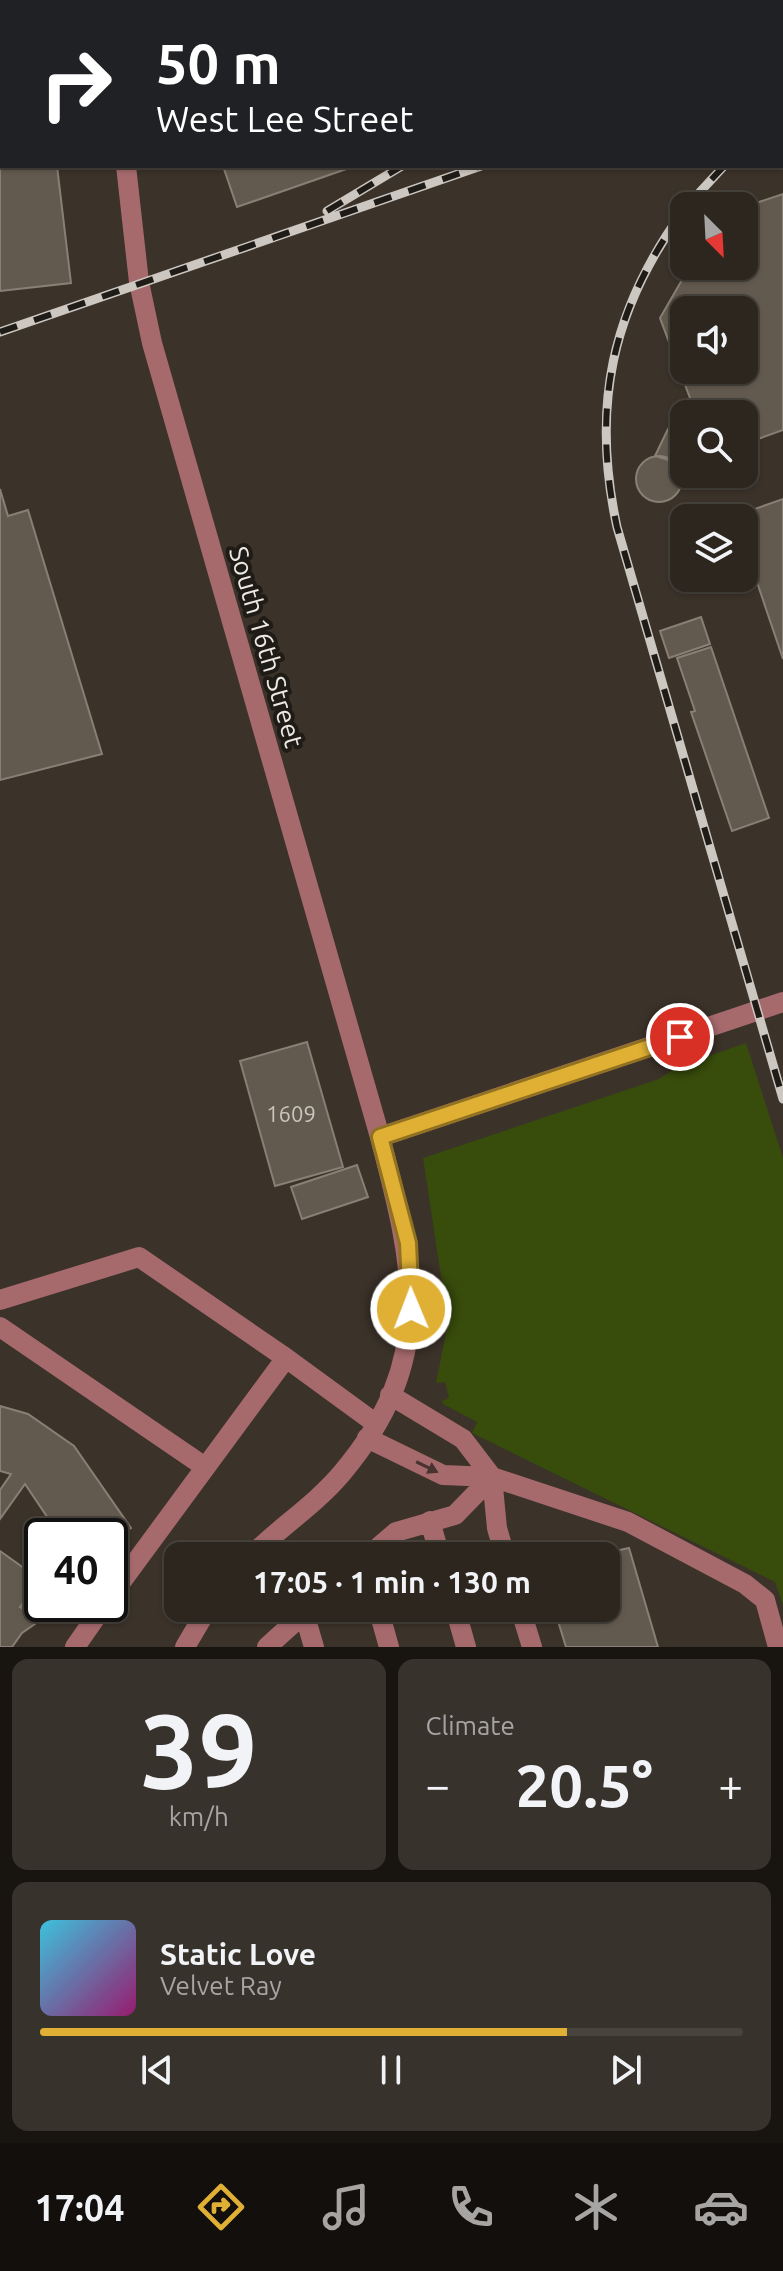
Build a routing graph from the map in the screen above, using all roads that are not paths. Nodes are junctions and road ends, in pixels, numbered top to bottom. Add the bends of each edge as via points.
1 (126, 168) edge
2 (783, 1002) edge
3 (380, 1137) junction
4 (0, 1300) edge
5 (0, 1327) edge
6 (286, 1358) junction
7 (390, 1395) junction
8 (371, 1430) junction
9 (205, 1467) junction
10 (492, 1477) junction
11 (430, 1521) junction
12 (267, 1542) edge
13 (384, 1542) edge
14 (436, 1542) edge
15 (501, 1542) edge
16 (128, 1572) edge
17 (92, 1622) edge
18 (200, 1622) edge
19 (294, 1622) edge
20 (309, 1622) edge
21 (382, 1622) edge
22 (459, 1622) edge
23 (524, 1622) edge
24 (75, 1647) edge
25 (185, 1647) edge
26 (267, 1647) edge
27 (314, 1647) edge
28 (389, 1647) edge
29 (466, 1647) edge
30 (532, 1647) edge
31 (778, 1647) edge

1 - 3 street, South 16th Street via 152,343
2 - 3 street
3 - 7 street, South 16th Street via 408,1243 412,1290 404,1359
4 - 6 street via 139,1257
5 - 9 street
6 - 8 street
6 - 9 street
7 - 8 street, South 16th Street
7 - 10 street via 463,1439
8 -> 10 street via 443,1475
8 - 12 street, South 16th Street via 318,1499
9 - 16 street
10 - 11 street via 455,1515
10 - 15 street
10 - 31 street via 628,1522 745,1584 765,1600
11 - 13 street via 396,1532
11 - 14 street
17 - 24 street
18 - 25 street
19 - 26 street
20 - 27 street
21 - 28 street
22 - 29 street
23 - 30 street

